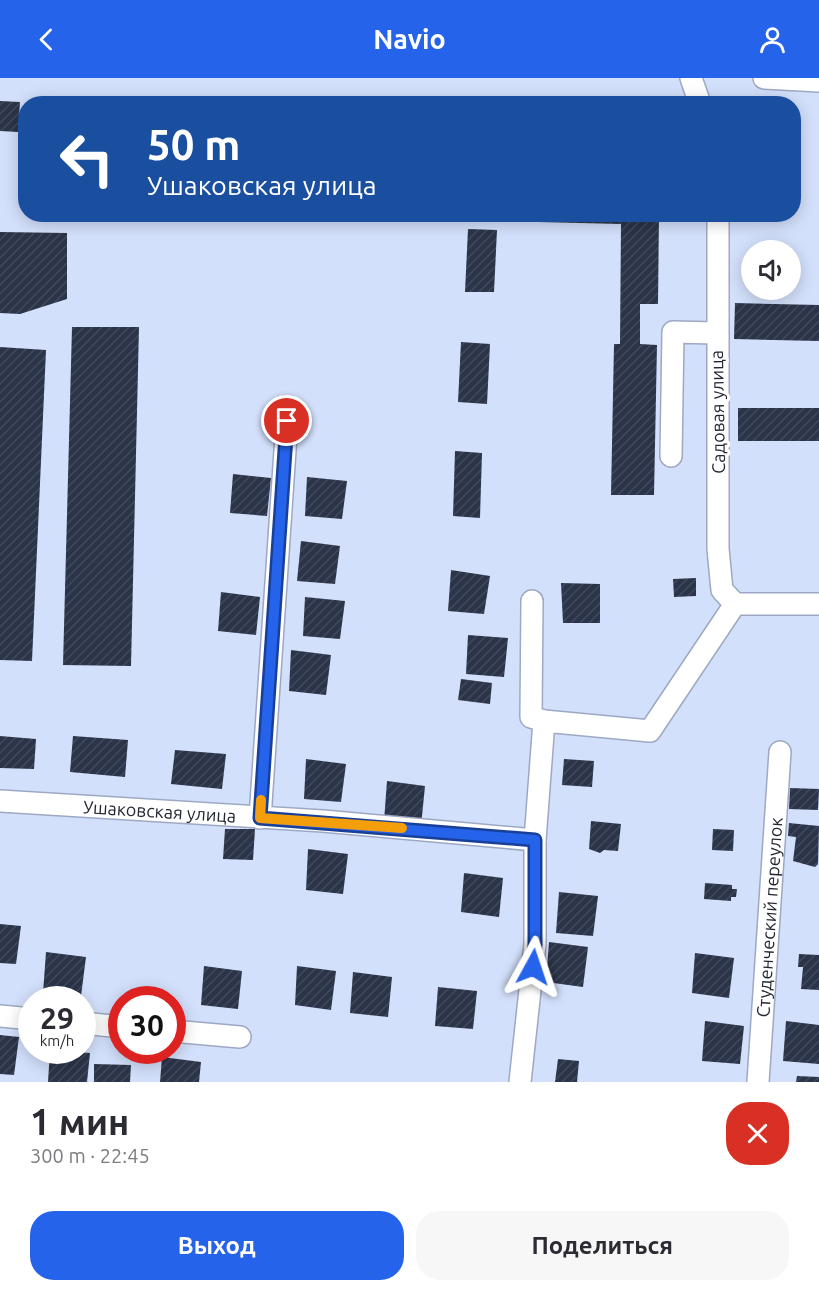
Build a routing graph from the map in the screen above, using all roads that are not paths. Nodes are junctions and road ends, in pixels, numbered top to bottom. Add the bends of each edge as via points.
1 (691, 78) edge
2 (764, 78) edge
3 (819, 81) edge
4 (697, 96) edge
5 (718, 222) edge
6 (716, 333) junction
7 (287, 421) dead end
8 (671, 456) dead end
9 (532, 601) dead end
10 (735, 604) junction
11 (819, 604) edge
12 (544, 721) junction
13 (780, 752) dead end
14 (0, 801) edge
15 (260, 818) junction
16 (535, 840) junction
17 (0, 1016) edge
18 (18, 1018) edge
19 (186, 1032) edge
20 (240, 1037) dead end
21 (520, 1082) edge
22 (758, 1082) edge

1 - 4 street
2 - 3 street
5 - 6 street, Садовая улица
6 - 8 street via 673,332
6 - 10 street, Садовая улица via 718,549 723,590
7 - 15 street
9 - 12 street via 531,717
10 - 11 street
10 - 12 street via 650,731
12 - 16 street
13 - 22 street, Студенческий переулок
14 - 15 street, Ушаковская улица
15 - 16 street, Ушаковская улица
16 - 21 street via 535,944
17 - 18 street
19 - 20 street

